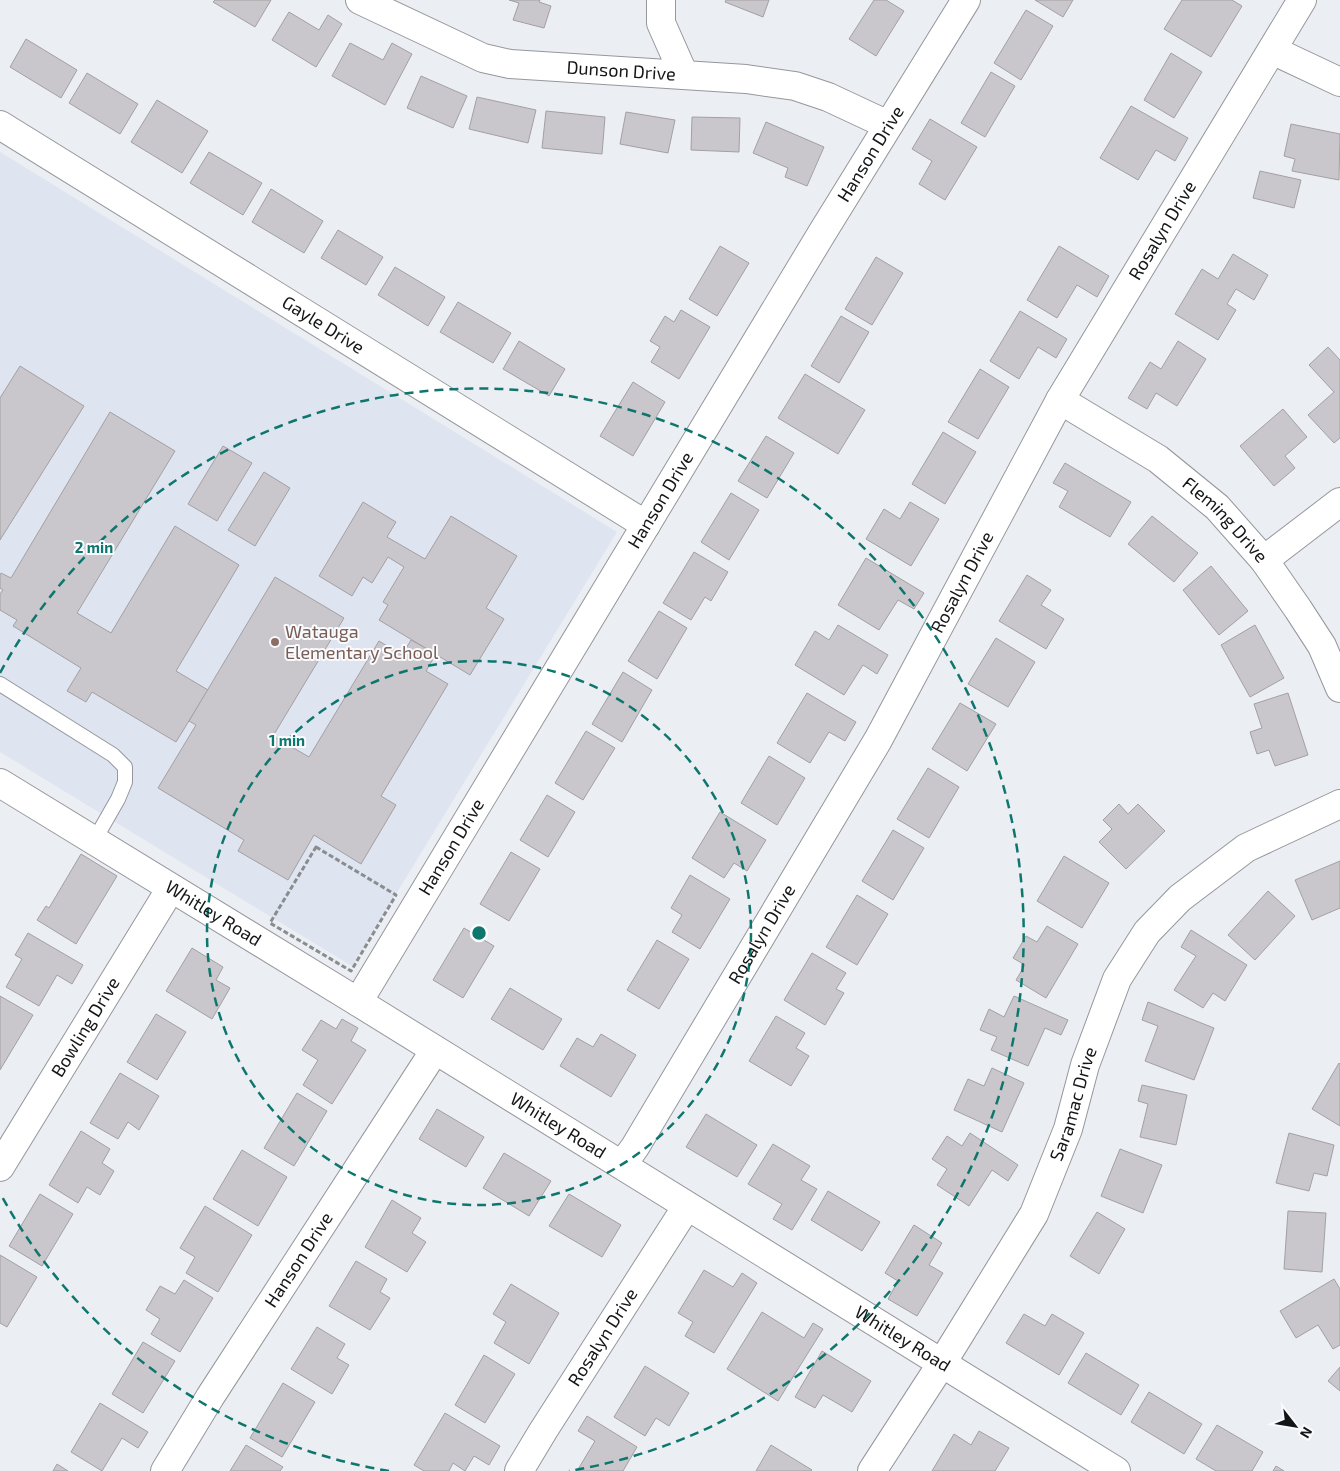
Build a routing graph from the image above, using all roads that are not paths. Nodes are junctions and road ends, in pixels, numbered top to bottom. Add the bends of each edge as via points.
1 (360, 0) edge
2 (661, 0) edge
3 (966, 0) edge
4 (1302, 0) edge
5 (1272, 50) junction
6 (684, 75) junction
7 (1340, 82) edge
8 (0, 125) edge
9 (888, 125) junction
10 (1060, 400) junction
11 (1340, 502) edge
12 (646, 525) junction
13 (1264, 560) junction
14 (0, 684) edge
15 (1340, 688) edge
16 (0, 784) edge
17 (1340, 804) edge
18 (94, 841) junction
19 (171, 888) junction
20 (358, 1002) junction
21 (435, 1050) junction
22 (622, 1165) junction
23 (0, 1167) edge
24 (687, 1206) junction
25 (942, 1363) junction
26 (165, 1471) edge
27 (519, 1471) edge
28 (872, 1471) edge
29 (1116, 1471) edge

1 - 6 street, Dunson Drive via 482,58 510,64
2 - 6 street via 662,23
3 - 9 street, Hanson Drive
4 - 5 street, Rosalyn Drive
5 - 7 street
5 - 10 street, Rosalyn Drive
6 - 9 street, Dunson Drive via 795,86 828,97
8 - 12 street, Gayle Drive
9 - 12 street, Hanson Drive
10 - 13 street, Fleming Drive via 1158,459 1217,507
10 - 22 street, Rosalyn Drive via 878,740
11 - 13 street
12 - 20 street, Hanson Drive
13 - 15 street, Fleming Drive via 1322,646
14 - 18 lane via 113,755 125,767 125,782 118,799
16 - 18 street, Whitley Road
17 - 25 street, Saramac Drive via 1246,848 1180,898 1147,932 1116,979 1085,1065 1068,1129 1034,1214
18 - 19 street, Whitley Road
19 - 20 street, Whitley Road
19 - 23 street, Bowling Drive
20 - 21 street, Whitley Road
21 - 22 street, Whitley Road
21 - 26 street, Hanson Drive via 210,1396
22 - 24 street, Whitley Road
24 - 25 street, Whitley Road
24 - 27 street, Rosalyn Drive
25 - 28 street, Saramac Drive
25 - 29 street, Whitley Road

